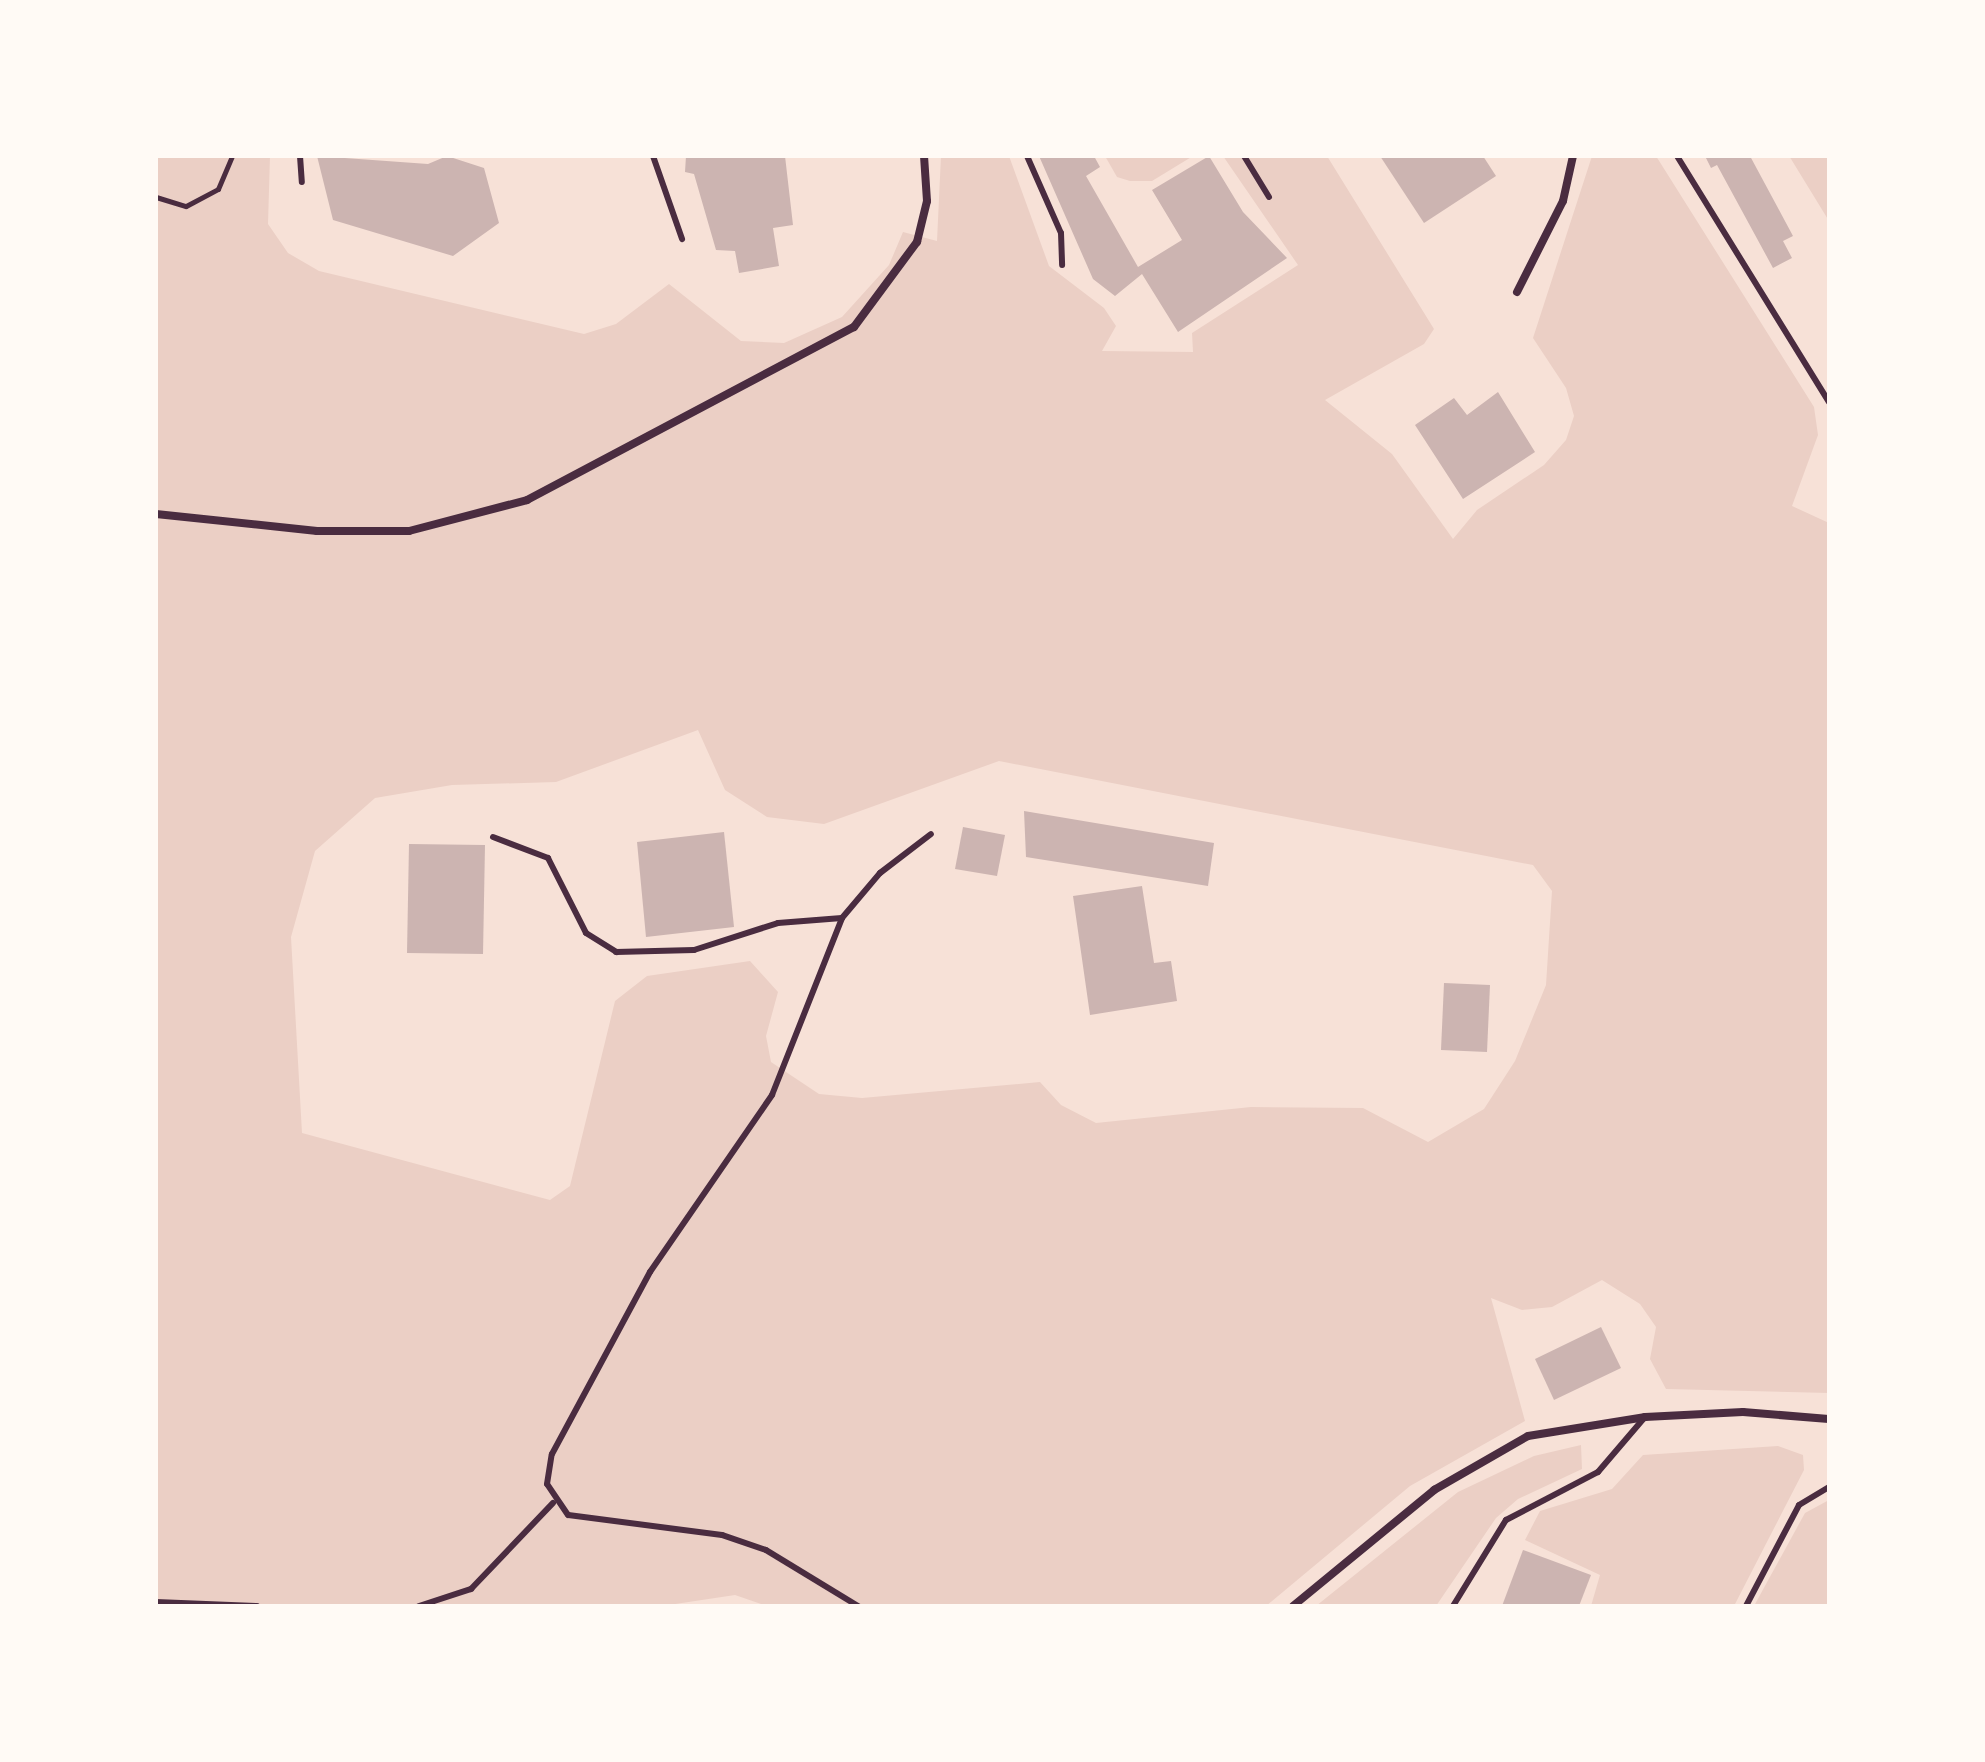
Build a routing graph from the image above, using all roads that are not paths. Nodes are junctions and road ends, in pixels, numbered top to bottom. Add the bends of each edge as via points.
1 (300, 156) edge
2 (653, 156) edge
3 (924, 156) edge
4 (1027, 156) edge
5 (1244, 156) edge
6 (1573, 156) edge
7 (1677, 156) edge
8 (302, 182) dead end
9 (1269, 197) dead end
10 (682, 239) dead end
11 (1062, 265) dead end
12 (1517, 292) dead end
13 (1829, 402) edge
14 (156, 514) edge
15 (931, 834) dead end
16 (493, 837) dead end
17 (842, 918) junction
18 (1645, 1417) junction
19 (1829, 1419) edge
20 (1829, 1487) edge
21 (553, 1503) junction
22 (156, 1602) edge
23 (257, 1606) edge
24 (419, 1606) edge
25 (858, 1606) edge
26 (1293, 1606) edge
27 (1453, 1606) edge
28 (1746, 1606) edge

1 - 8 lane
2 - 10 lane
3 - 14 street via 927,201 917,242 854,327 527,500 409,531 317,531
4 - 11 lane via 1061,233
5 - 9 lane
6 - 12 street via 1563,201
7 - 13 lane
15 - 17 lane via 880,873
16 - 17 lane via 519,841 548,858 578,923 616,952 694,950 778,923
17 - 21 lane via 772,1095 688,1211 552,1454 547,1484
18 - 19 street via 1743,1412
18 - 26 street via 1528,1436 1484,1458
18 - 27 lane via 1598,1472 1506,1520
20 - 28 lane via 1799,1505
21 - 24 lane via 471,1589
21 - 25 lane via 568,1515 605,1524 722,1535 766,1550
22 - 23 lane

